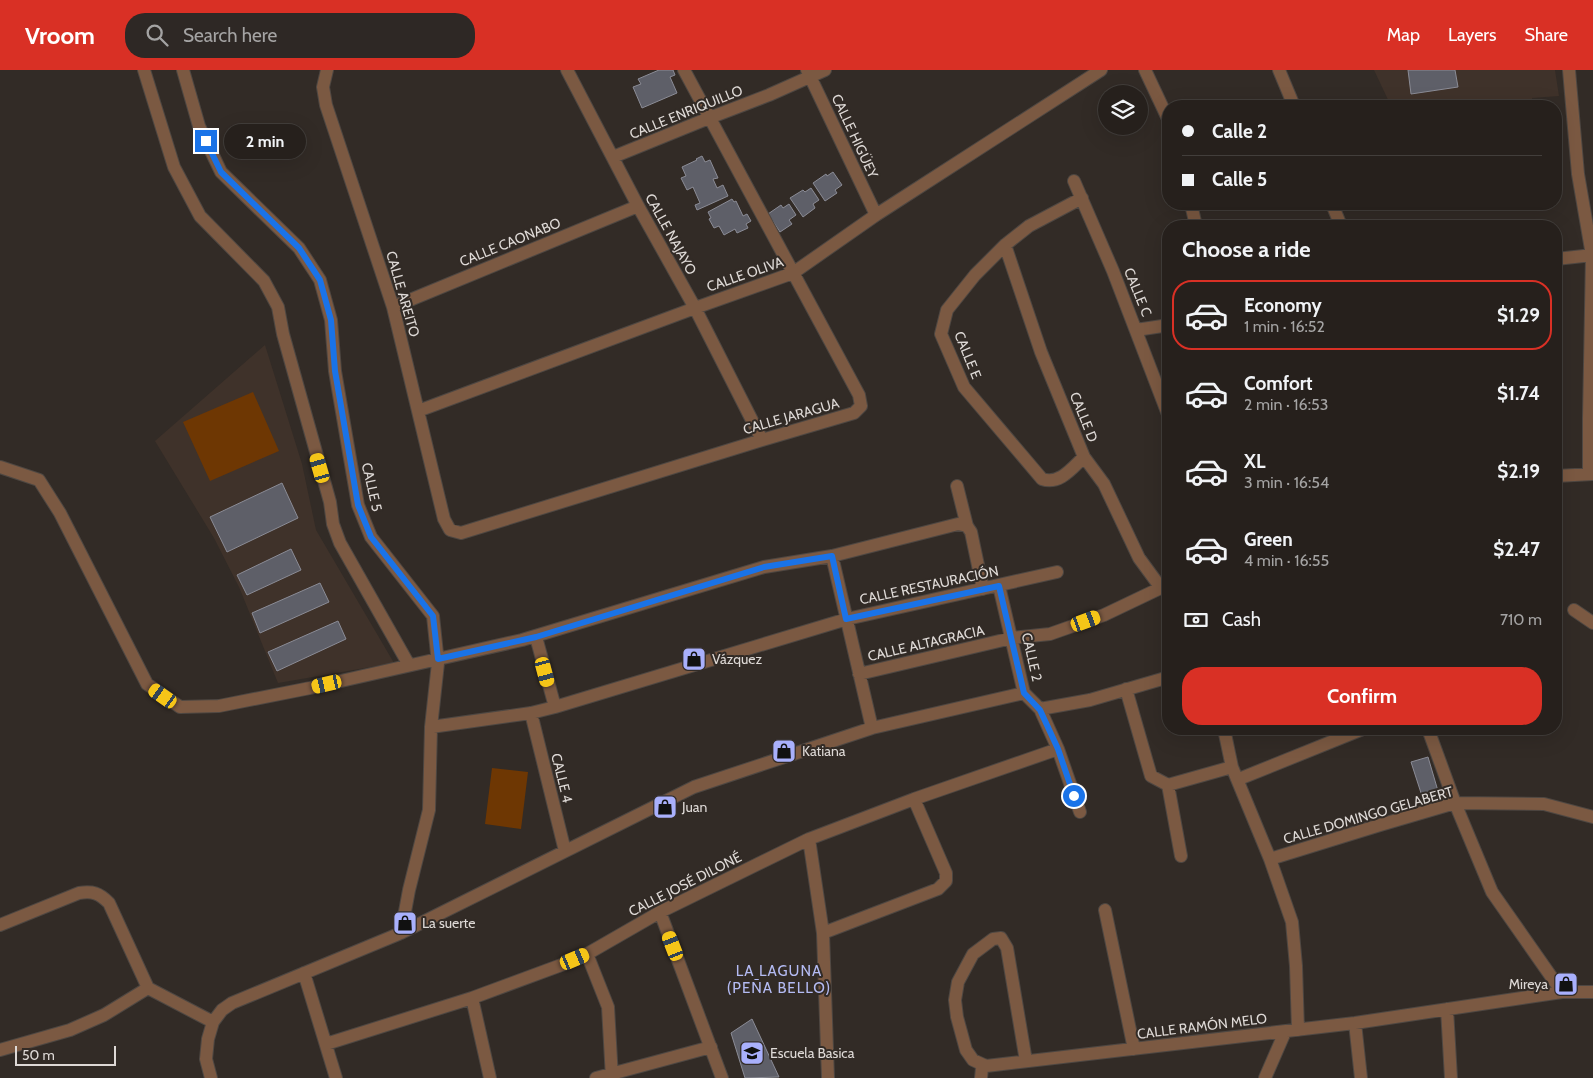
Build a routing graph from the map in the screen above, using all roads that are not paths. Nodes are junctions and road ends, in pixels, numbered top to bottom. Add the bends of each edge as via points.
1 (144, 70) edge
2 (183, 70) edge
3 (327, 70) edge
4 (567, 70) edge
5 (684, 70) edge
6 (825, 70) edge
7 (1101, 70) edge
8 (1145, 70) edge
9 (1279, 70) edge
10 (1569, 70) edge
11 (809, 74) edge
12 (1292, 100) edge
13 (1162, 106) edge
14 (709, 118) junction
15 (613, 157) junction
16 (1074, 181) dead end
17 (1082, 198) junction
18 (638, 206) junction
19 (876, 215) junction
20 (1005, 245) junction
21 (1592, 255) edge
22 (1562, 258) edge
23 (793, 273) junction
24 (393, 306) junction
25 (695, 308) junction
26 (1162, 326) edge
27 (1136, 330) junction
28 (1162, 399) edge
29 (418, 411) junction
30 (762, 440) junction
31 (1084, 457) junction
32 (0, 467) edge
33 (1591, 474) edge
34 (1562, 476) edge
35 (958, 486) dead end
36 (967, 526) junction
37 (450, 530) joint
38 (832, 556) junction
39 (1057, 572) dead end
40 (1162, 583) edge
41 (999, 586) junction
42 (1162, 587) edge
43 (983, 589) junction
44 (1574, 610) dead end
45 (846, 619) junction
46 (1593, 623) edge
47 (536, 637) junction
48 (1012, 638) junction
49 (438, 659) junction
50 (410, 665) junction
51 (860, 674) junction
52 (1162, 679) edge
53 (1126, 689) junction
54 (1024, 693) junction
55 (555, 707) junction
56 (1040, 710) junction
57 (531, 713) junction
58 (431, 727) junction
59 (872, 728) junction
60 (1225, 735) edge
61 (1348, 735) edge
62 (1430, 735) edge
63 (1058, 749) junction
64 (1232, 767) junction
65 (1239, 780) junction
66 (1168, 785) junction
67 (914, 799) junction
68 (1455, 803) junction
69 (1080, 812) dead end
70 (1593, 817) edge
71 (809, 839) junction
72 (565, 850) junction
73 (1181, 856) dead end
74 (1270, 859) junction
75 (1105, 910) dead end
76 (660, 912) junction
77 (0, 925) edge
78 (401, 933) junction
79 (823, 933) junction
80 (587, 954) junction
81 (304, 973) junction
82 (148, 988) junction
83 (1562, 992) junction
84 (1593, 992) edge
85 (472, 998) junction
86 (1447, 1009) junction
87 (214, 1022) junction
88 (1354, 1023) junction
89 (1298, 1030) junction
90 (1285, 1032) junction
91 (326, 1044) junction
92 (711, 1047) junction
93 (1134, 1049) junction
94 (0, 1050) edge
95 (1026, 1061) junction
96 (986, 1066) junction
97 (612, 1076) edge
98 (212, 1078) edge
99 (336, 1078) edge
100 (490, 1078) edge
101 (596, 1078) edge
102 (722, 1078) edge
103 (828, 1078) edge
104 (981, 1078) edge
105 (1265, 1078) edge
106 (1361, 1078) edge
107 (1451, 1078) edge

1 - 50 street via 174,167 200,216 264,281 278,307 340,543
2 - 49 street, CALLE 5 via 199,126 221,172 299,248 320,280 331,320 335,371 358,505 371,537 433,616
3 - 24 street, CALLE AREITO via 323,87 326,105
4 - 15 street, CALLE NAJAYO
5 - 14 street, CALLE JARAGUA
6 - 11 street, CALLE ENRIQUILLO
7 - 19 street, CALLE OLIVA
8 - 13 street
9 - 12 street
10 - 21 street via 1578,174
11 - 14 street, CALLE ENRIQUILLO via 769,95
11 - 19 street, CALLE HIGÜEY
14 - 15 street, CALLE ENRIQUILLO
14 - 23 street, CALLE JARAGUA
15 - 18 street, CALLE NAJAYO
16 - 17 street, CALLE C
17 - 20 street, CALLE E via 1029,226
17 - 27 street, CALLE C
18 - 24 street, CALLE CAONABO
18 - 25 street, CALLE NAJAYO
19 - 23 street, CALLE OLIVA
20 - 31 street, CALLE D via 1041,352
20 - 31 street, CALLE E via 947,310 941,334 964,387 1042,480 1058,480
21 - 22 street
21 - 33 street
23 - 25 street, CALLE OLIVA
23 - 30 street, CALLE JARAGUA via 859,395 861,406 854,413
24 - 29 street, CALLE AREITO
25 - 29 street, CALLE OLIVA
25 - 30 street, CALLE NAJAYO
26 - 27 street
27 - 28 street, CALLE C
29 - 37 street, CALLE AREITO via 444,519
30 - 37 street, CALLE JARAGUA via 461,533
31 - 40 street, CALLE D via 1104,484 1139,558
32 - 50 street via 39,480 60,512 147,684 180,707 219,706
33 - 34 street
35 - 36 street
36 - 38 street via 958,524
36 - 43 street
38 - 45 street
38 - 47 street via 764,567
39 - 41 street, CALLE RESTAURACIÓN
41 - 43 street, CALLE RESTAURACIÓN
41 - 48 street, CALLE 2
42 - 48 street, CALLE ALTAGRACIA via 1104,615 1050,634
43 - 45 street, CALLE RESTAURACIÓN
44 - 46 street
45 - 51 street
45 - 55 street, CALLE RESTAURACIÓN
47 - 49 street
47 - 55 street
48 - 51 street, CALLE ALTAGRACIA
48 - 54 street, CALLE 2
49 - 50 street
49 - 58 street, CALLE 5
51 - 59 street
52 - 53 street
53 - 56 street
53 - 66 street via 1151,776
54 - 56 street, CALLE 2
54 - 59 street
55 - 57 street, CALLE RESTAURACIÓN
56 - 63 street, CALLE 2
57 - 58 street, CALLE RESTAURACIÓN
57 - 72 street, CALLE 4
58 - 78 street, CALLE 5 via 429,810
59 - 72 street via 694,787
60 - 64 street
61 - 65 street
62 - 68 street
63 - 67 street, CALLE JOSÉ DILONÉ
63 - 69 street, CALLE 2
64 - 65 street
64 - 66 street
65 - 74 street
66 - 73 street
67 - 71 street, CALLE JOSÉ DILONÉ
67 - 79 street via 946,873 946,881 938,889
68 - 70 street, CALLE DOMINGO GELABERT via 1544,804
68 - 74 street, CALLE DOMINGO GELABERT
68 - 83 street via 1492,892
71 - 76 street, CALLE JOSÉ DILONÉ
71 - 79 street
72 - 78 street
74 - 89 street via 1292,922
75 - 93 street
76 - 80 street, CALLE JOSÉ DILONÉ
76 - 92 street
77 - 82 street via 80,893 101,895 110,903
78 - 81 street
79 - 103 street
80 - 85 street, CALLE JOSÉ DILONÉ
80 - 97 street via 608,1007
81 - 87 street via 232,1003
81 - 91 street
82 - 87 street
82 - 94 street via 104,1015 70,1030
83 - 84 street, CALLE RAMÓN MELO
83 - 86 street, CALLE RAMÓN MELO
85 - 91 street, CALLE JOSÉ DILONÉ
85 - 100 street
86 - 88 street, CALLE RAMÓN MELO
86 - 107 street
87 - 98 street via 206,1059
88 - 89 street, CALLE RAMÓN MELO
88 - 106 street
89 - 90 street, CALLE RAMÓN MELO
90 - 93 street, CALLE RAMÓN MELO
90 - 105 street
91 - 99 street
92 - 97 street
92 - 102 street
93 - 95 street, CALLE RAMÓN MELO
95 - 96 street, CALLE RAMÓN MELO
95 - 96 street via 1007,948 1001,938 994,939 973,954 958,982 955,1000 966,1050 973,1060
96 - 104 street via 982,1068
97 - 101 street

